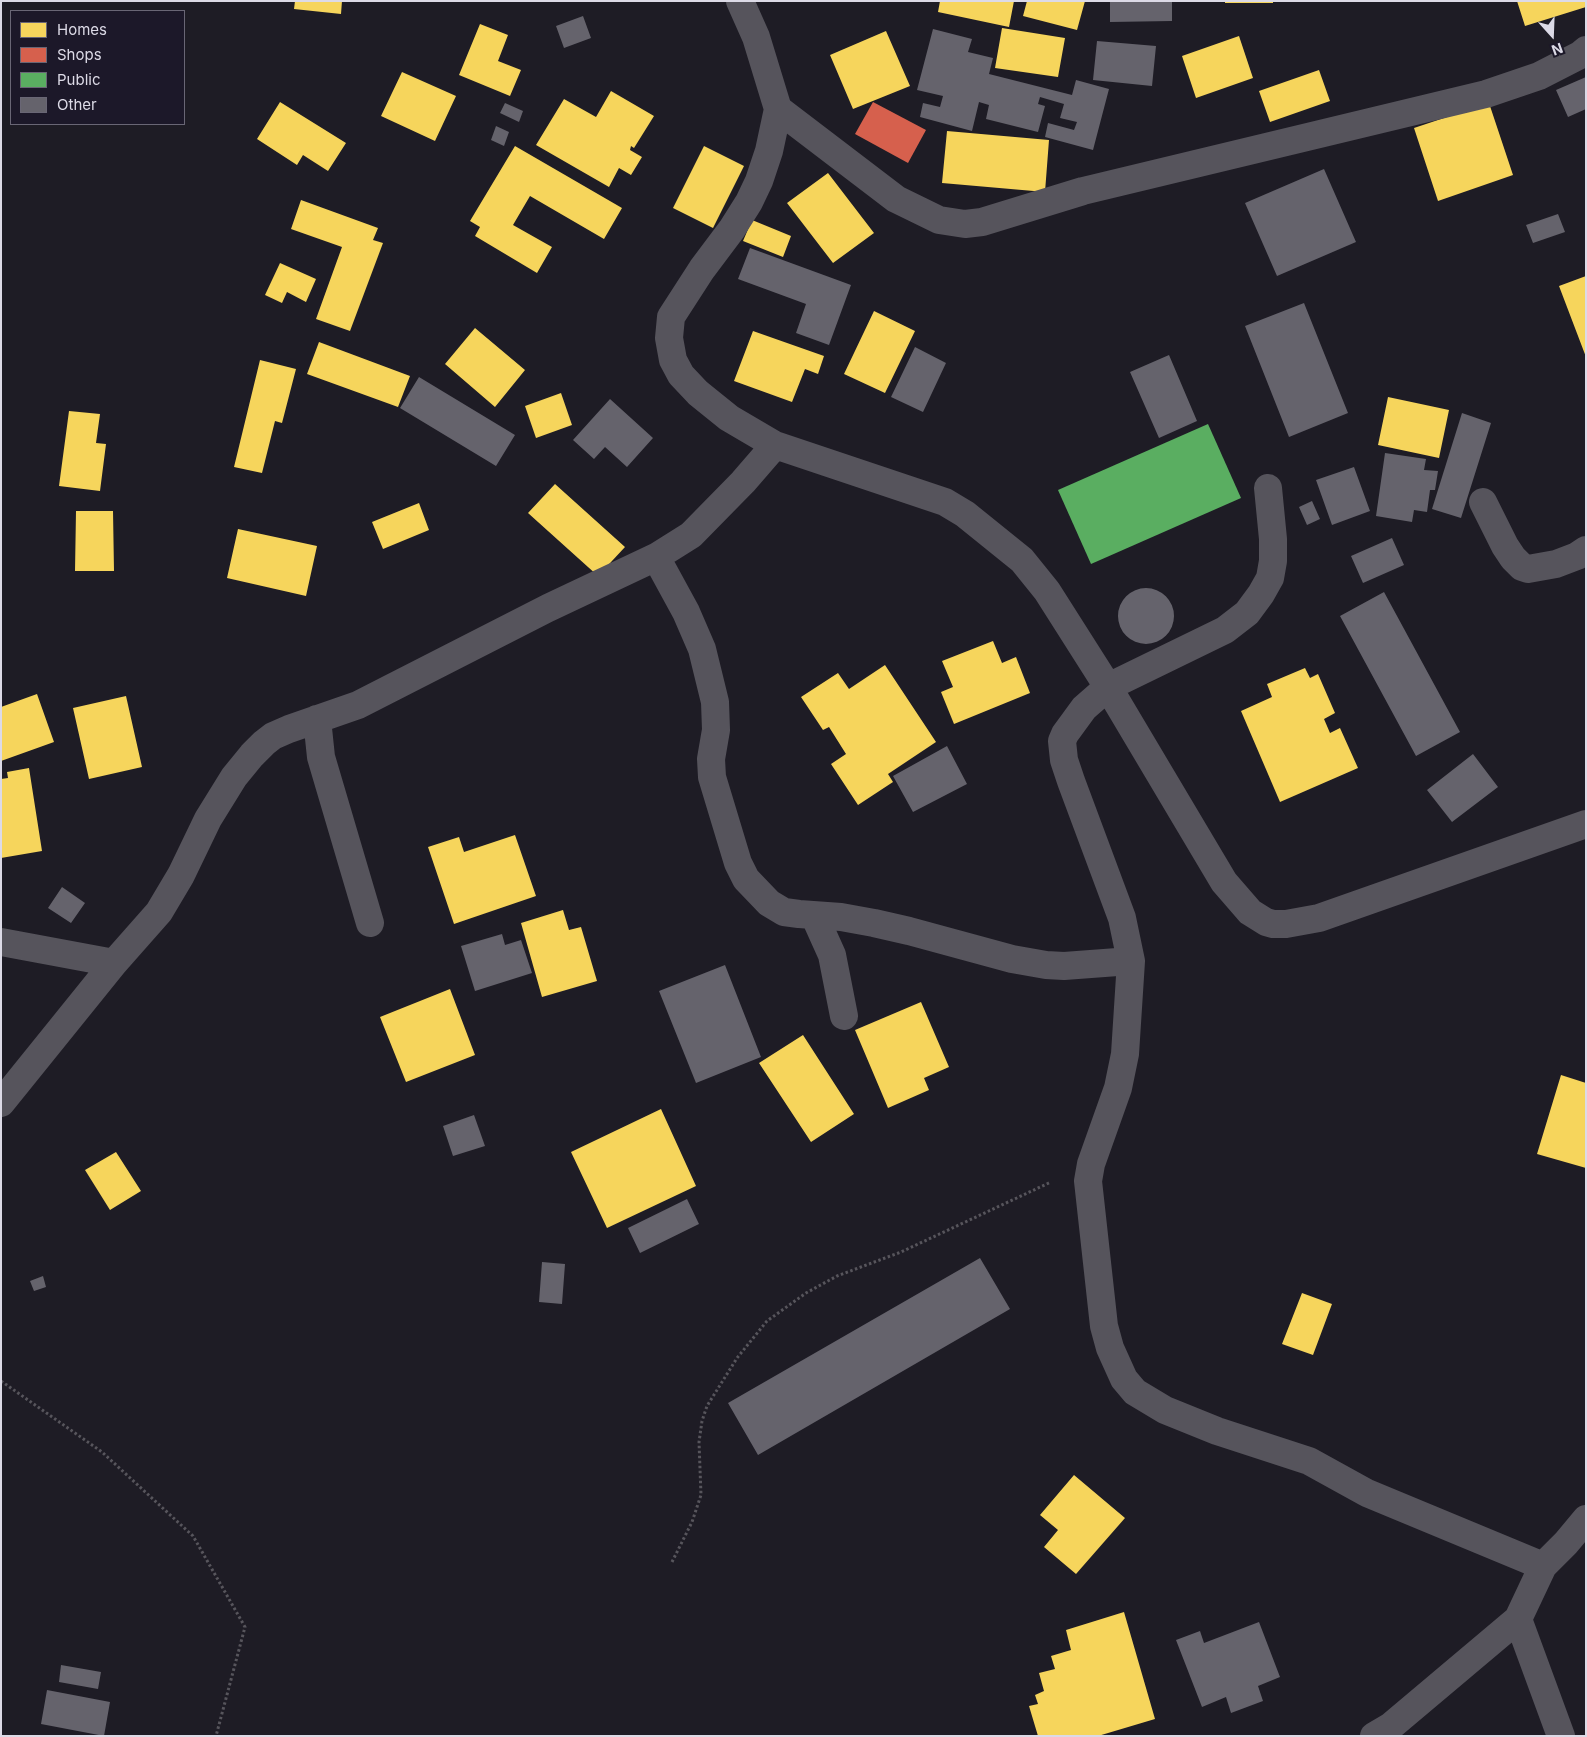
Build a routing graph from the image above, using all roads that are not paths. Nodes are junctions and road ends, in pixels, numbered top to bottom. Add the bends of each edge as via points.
1 (740, 1) edge
2 (1586, 50) edge
3 (778, 109) junction
4 (775, 445) junction
5 (1268, 488) dead end
6 (1484, 502) dead end
7 (1586, 550) edge
8 (656, 557) junction
9 (1108, 687) junction
10 (317, 719) junction
11 (1586, 824) edge
12 (814, 915) junction
13 (370, 923) dead end
14 (1, 942) edge
15 (1131, 961) junction
16 (114, 963) junction
17 (844, 1016) dead end
18 (1, 1103) edge
19 (1586, 1519) edge
20 (1576, 1542) edge
21 (1543, 1566) junction
22 (1518, 1619) junction
23 (1374, 1736) edge
24 (1560, 1736) edge

1 - 3 street via 756,37
2 - 3 street via 1539,76 1486,94 1083,191 982,222 965,224 939,220 896,199
3 - 4 street via 759,181 732,229 673,312 669,338 675,366 686,381 729,418
4 - 8 street via 691,535
4 - 9 street via 927,495 965,514 1022,560 1047,591
5 - 9 street via 1274,539 1273,561 1270,578 1247,613 1225,630
6 - 7 street via 1509,552 1528,570 1568,560
8 - 10 street via 358,705
8 - 12 street via 686,612 702,650 715,702 712,777 742,872 760,895 777,909
9 - 11 street via 1224,882 1250,912 1270,924 1300,922 1333,913
9 - 15 street via 1084,708 1065,734 1062,748 1122,918
10 - 13 street via 321,757
10 - 16 street via 273,736 252,755 208,819 159,912
12 - 15 street via 874,923 1046,965
12 - 17 street via 832,955
14 - 16 street
15 - 21 street via 1125,1054 1118,1088 1088,1181 1104,1326 1124,1379 1135,1392 1165,1410 1217,1432 1309,1460 1367,1493
16 - 18 street
19 - 20 street
20 - 21 street
21 - 22 street
22 - 23 street via 1391,1726
22 - 24 street

